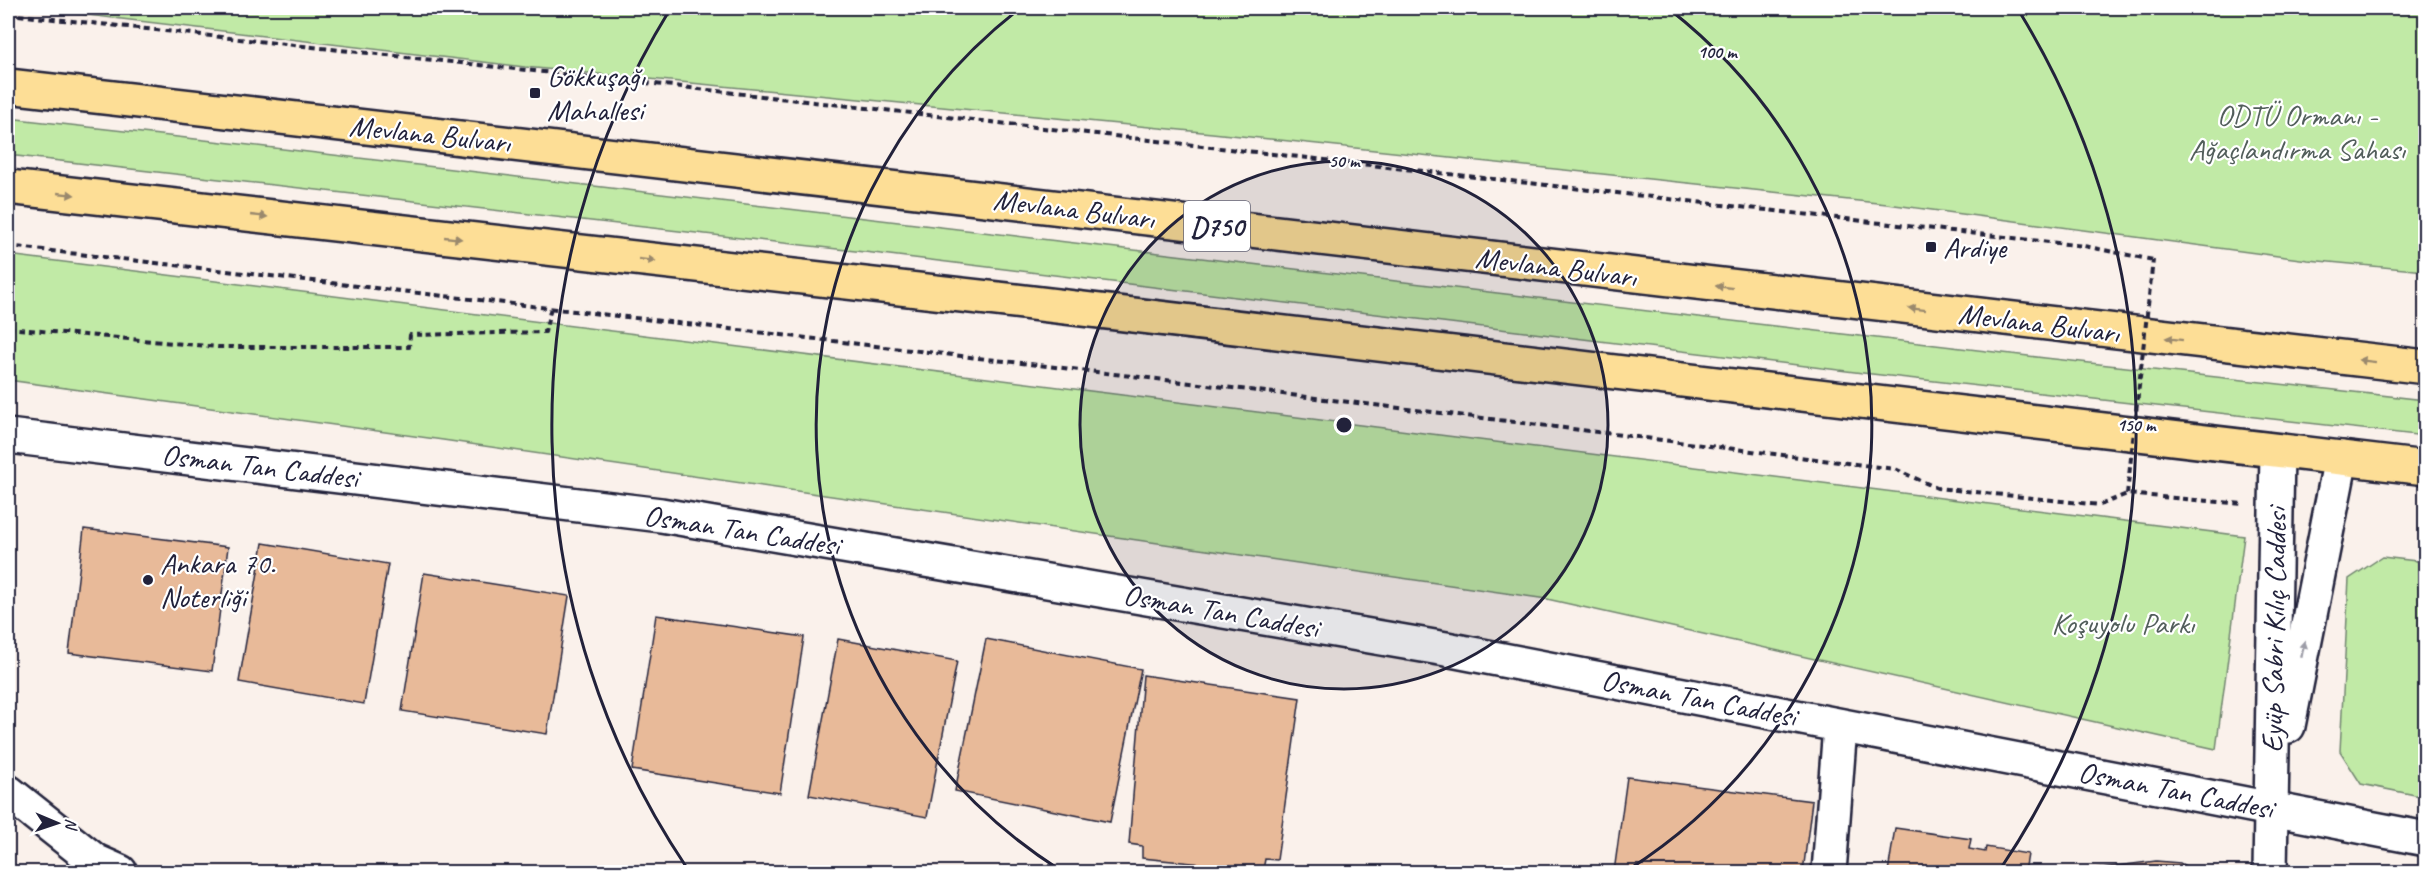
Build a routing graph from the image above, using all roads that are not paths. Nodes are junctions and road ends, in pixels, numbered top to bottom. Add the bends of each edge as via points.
1 (8, 86) edge
2 (8, 187) edge
3 (2426, 367) edge
4 (8, 436) edge
5 (2277, 451) junction
6 (2341, 458) junction
7 (2426, 468) edge
8 (2276, 541) junction
9 (2323, 549) junction
10 (1840, 726) junction
11 (8, 792) edge
12 (2271, 810) junction
13 (2426, 839) edge
14 (120, 873) edge
15 (1829, 873) edge
16 (2270, 873) edge

3 -> 1 highway, Mevlana Bulvarı / D750
2 -> 5 highway
4 - 10 street, Osman Tan Caddesi via 661,515 1446,649
5 - 6 highway
5 - 8 street, Eyüp Sabri Kılıç Caddesi
6 - 7 highway
6 - 9 street, Eyüp Sabri Kılıç Caddesi
8 - 9 street via 2286,531 2301,531 2313,536
8 - 12 street, Eyüp Sabri Kılıç Caddesi
12 -> 9 street, Eyüp Sabri Kılıç Caddesi
10 - 12 street, Osman Tan Caddesi
10 - 15 street
11 - 14 street via 95,861
12 - 13 street, Osman Tan Caddesi
12 - 16 street, Eyüp Sabri Kılıç Caddesi

